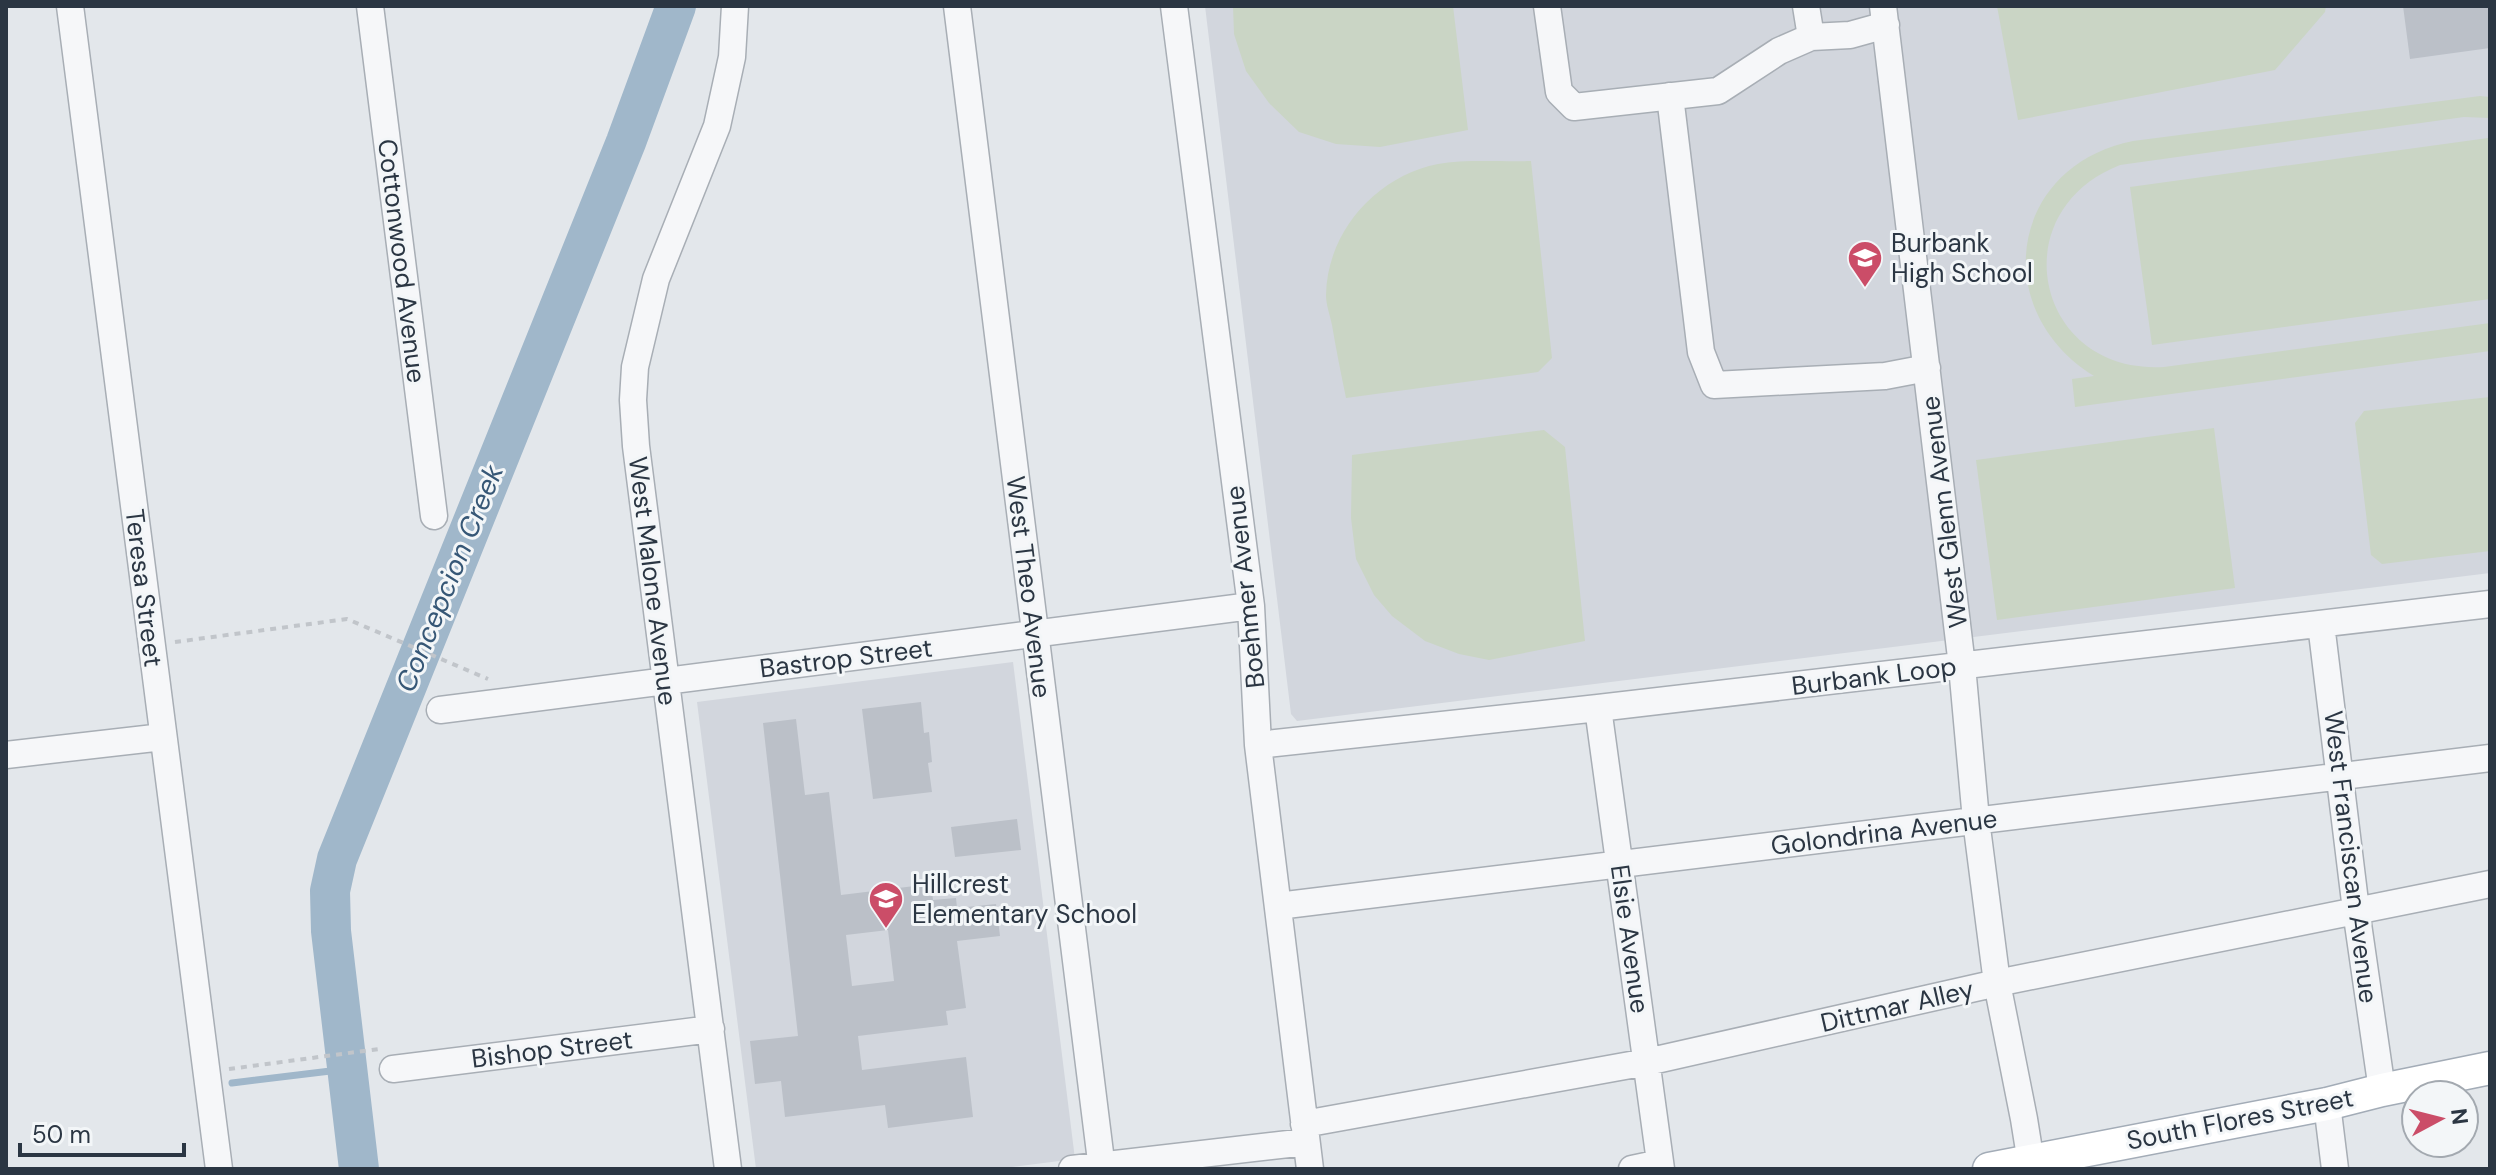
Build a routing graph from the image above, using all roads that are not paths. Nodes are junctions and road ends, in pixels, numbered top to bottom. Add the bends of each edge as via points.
1 (70, 6) edge
2 (370, 6) edge
3 (735, 6) edge
4 (957, 6) edge
5 (1174, 6) edge
6 (1547, 6) edge
7 (1806, 6) edge
8 (1884, 16) edge
9 (1811, 37) junction
10 (1670, 96) junction
11 (1927, 368) junction
12 (434, 516) dead end
13 (2490, 604) edge
14 (1251, 606) junction
15 (2321, 624) junction
16 (1035, 634) junction
17 (1962, 666) junction
18 (665, 681) junction
19 (1598, 708) junction
20 (440, 710) dead end
21 (163, 737) junction
22 (1258, 745) junction
23 (6, 755) edge
24 (2490, 758) edge
25 (2340, 775) junction
26 (1976, 820) junction
27 (1620, 865) junction
28 (2490, 884) edge
29 (1278, 906) junction
30 (2356, 910) junction
31 (1997, 983) junction
32 (711, 1029) junction
33 (390, 1058) road end
34 (1647, 1062) junction
35 (2490, 1068) edge
36 (2382, 1090) junction
37 (2327, 1104) junction
38 (1305, 1133) junction
39 (2031, 1165) edge
40 (1661, 1166) edge
41 (1102, 1167) edge
42 (219, 1169) edge
43 (728, 1169) edge
44 (1072, 1169) edge
45 (1310, 1169) edge
46 (1632, 1169) edge
47 (1989, 1169) edge
48 (2335, 1169) edge

1 - 21 street, Teresa Street
2 - 12 street, Cottonwood Avenue
3 - 18 street, West Malone Avenue via 732,57 717,126 656,279 635,367 636,446
4 - 16 street, West Theo Avenue
5 - 14 street, Boehmer Avenue
6 - 10 street via 1559,92 1574,107
7 - 9 street
8 - 9 street via 1850,35
8 - 11 street, West Glenn Avenue
9 - 10 street via 1718,91
10 - 11 street via 1701,352 1714,385 1885,376
11 - 17 street, West Glenn Avenue
13 - 15 street, Burbank Loop
14 - 16 street, Bastrop Street
14 - 22 street, Boehmer Avenue
15 - 17 street, Burbank Loop
15 - 25 street, West Franciscan Avenue
16 - 18 street, Bastrop Street
16 - 41 street, West Theo Avenue
17 - 19 street, Burbank Loop
17 - 26 street, West Glenn Avenue
18 - 20 street, Bastrop Street
18 - 32 street, West Malone Avenue
19 - 22 street, Burbank Loop
19 - 27 street, Elsie Avenue
21 - 23 street
21 - 42 street, Teresa Street
22 - 29 street, Boehmer Avenue
24 - 25 street, Golondrina Avenue
25 - 26 street, Golondrina Avenue
25 - 30 street, West Franciscan Avenue
26 - 27 street, Golondrina Avenue
26 - 31 street, West Glenn Avenue
27 - 29 street, Golondrina Avenue
27 - 34 street, Elsie Avenue
28 - 30 street, Dittmar Alley
29 - 38 street, Boehmer Avenue
30 - 31 street, Dittmar Alley
30 - 36 street, West Franciscan Avenue
31 - 34 street, Dittmar Alley
31 - 39 street, West Glenn Avenue
32 - 33 street, Bishop Street
32 - 43 street, West Malone Avenue
34 - 38 street, Dittmar Alley
34 - 40 street, Elsie Avenue
35 - 36 main road, South Flores Street
36 - 37 main road, South Flores Street
37 - 39 main road, South Flores Street
37 - 48 street
38 - 41 street, Dittmar Alley
38 - 45 street, Boehmer Avenue
39 - 47 main road, South Flores Street
40 - 46 street
41 - 44 street, Dittmar Alley

